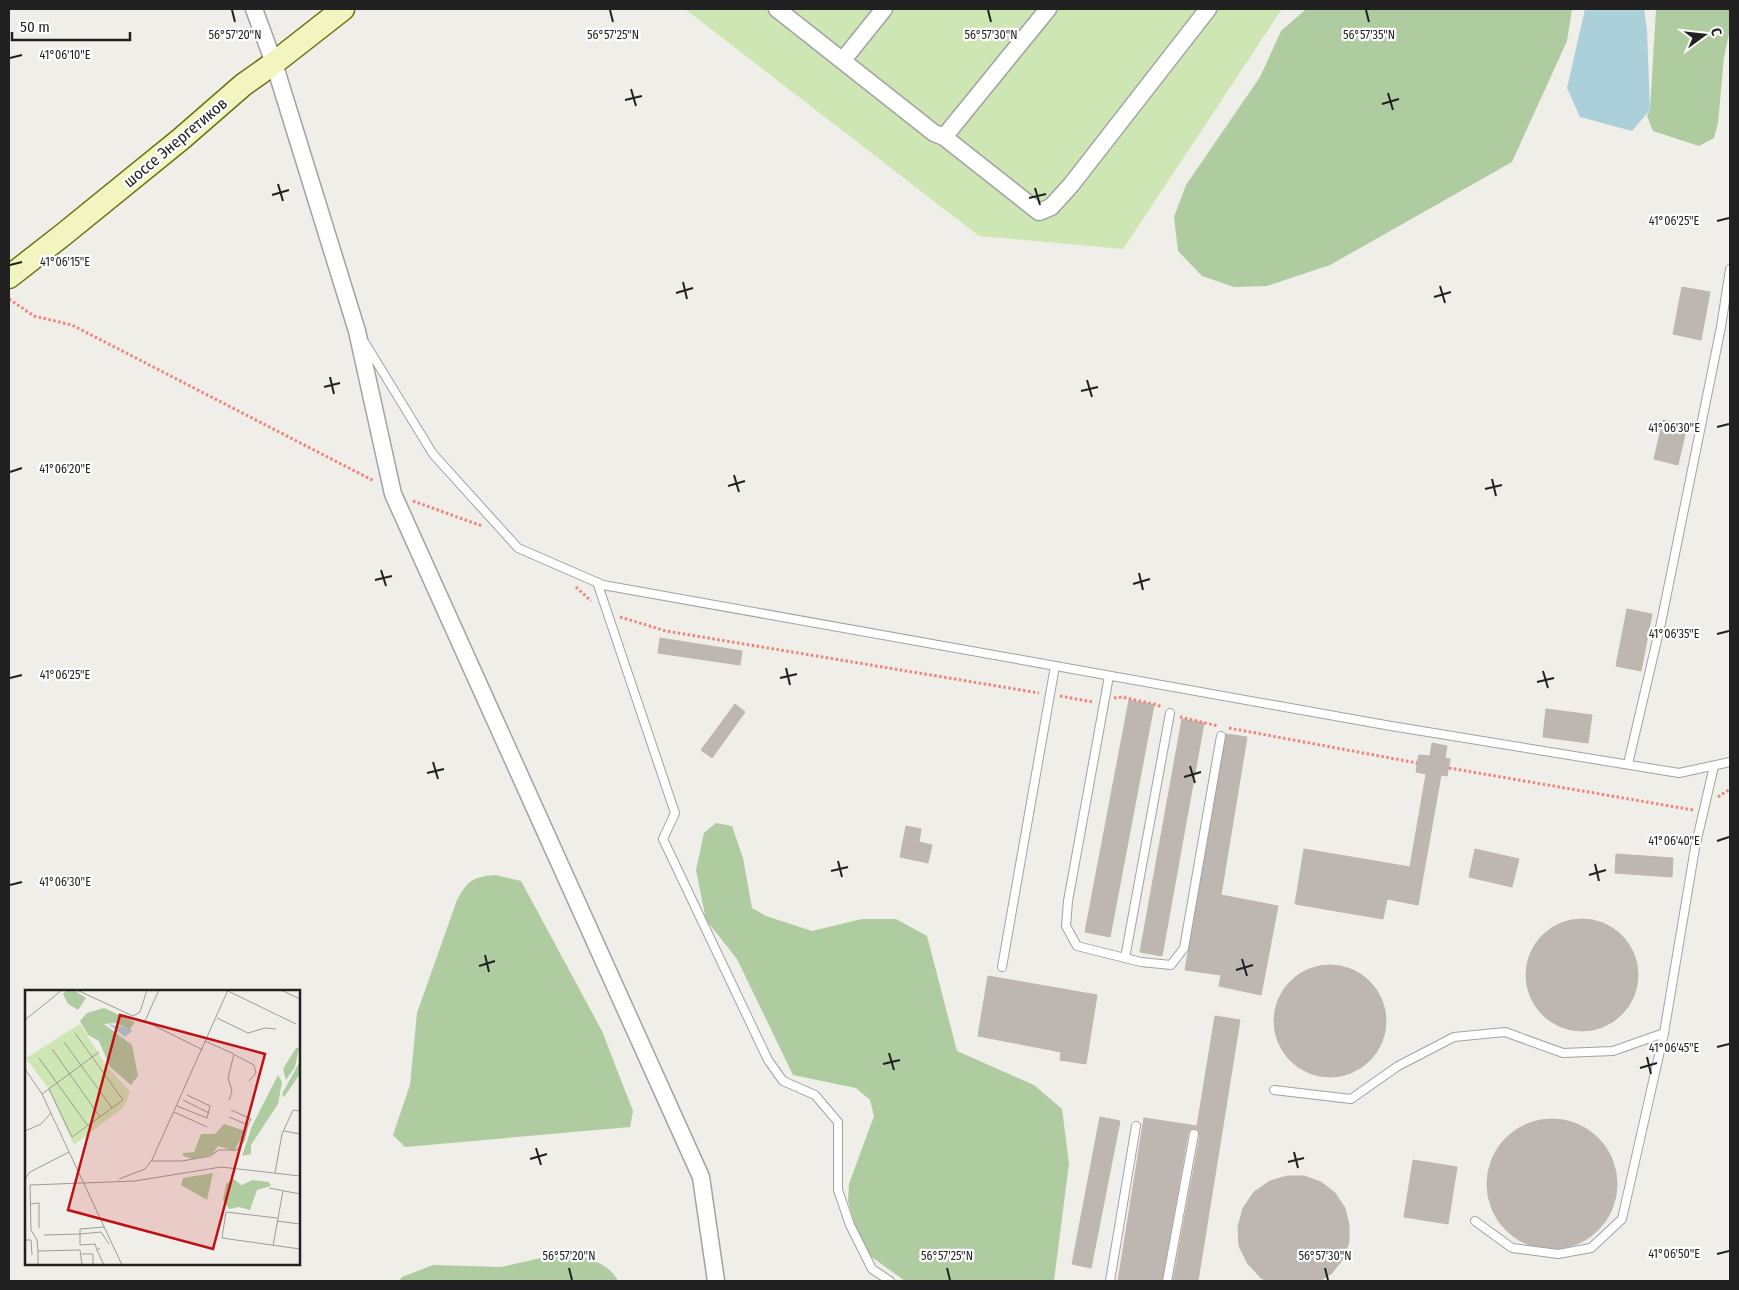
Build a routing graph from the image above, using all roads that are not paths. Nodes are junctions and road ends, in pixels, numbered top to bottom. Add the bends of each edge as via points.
1 (254, 9) edge
2 (343, 9) edge
3 (777, 9) edge
4 (884, 9) edge
5 (1048, 9) edge
6 (1208, 9) edge
7 (843, 60) junction
8 (274, 63) junction
9 (944, 137) junction
10 (1730, 269) edge
11 (9, 277) edge
12 (357, 331) junction
13 (596, 582) junction
14 (1055, 666) junction
15 (1109, 676) junction
16 (1170, 713) road end
17 (1221, 736) dead end
18 (1730, 762) edge
19 (1628, 764) junction
20 (1714, 766) junction
21 (1125, 958) junction
22 (1002, 967) dead end
23 (1664, 1033) junction
24 (1274, 1090) dead end
25 (1136, 1126) dead end
26 (1194, 1134) dead end
27 (1475, 1220) dead end
28 (716, 1281) edge
29 (890, 1281) edge
30 (1110, 1281) edge
31 (1167, 1281) edge

1 - 8 street
2 - 8 main road, шоссе Энергетиков
3 - 7 street
4 - 7 street
5 - 9 street
6 - 9 street via 1051,207 1039,212
7 - 9 street via 934,133
8 - 11 main road, шоссе Энергетиков via 243,84 181,139
8 - 12 street
10 - 19 lane via 1662,614
12 - 13 lane via 434,454 518,548
12 - 28 street via 393,494 701,1177
13 - 14 lane
13 - 29 lane via 675,813 664,839 768,1060 783,1081 815,1095 838,1122 838,1190 850,1225 872,1269
14 - 15 lane
14 - 22 lane
15 - 19 lane via 1382,725
15 - 21 lane via 1066,926 1076,946
16 - 21 lane
17 - 21 lane via 1184,948 1170,966
18 - 20 lane
19 - 20 lane via 1679,773
20 - 23 lane via 1695,848
23 - 24 lane via 1613,1051 1563,1053 1505,1032 1454,1037 1398,1066 1351,1099
23 - 27 lane via 1622,1218 1591,1248 1558,1254 1512,1248
25 - 30 lane
26 - 31 lane

